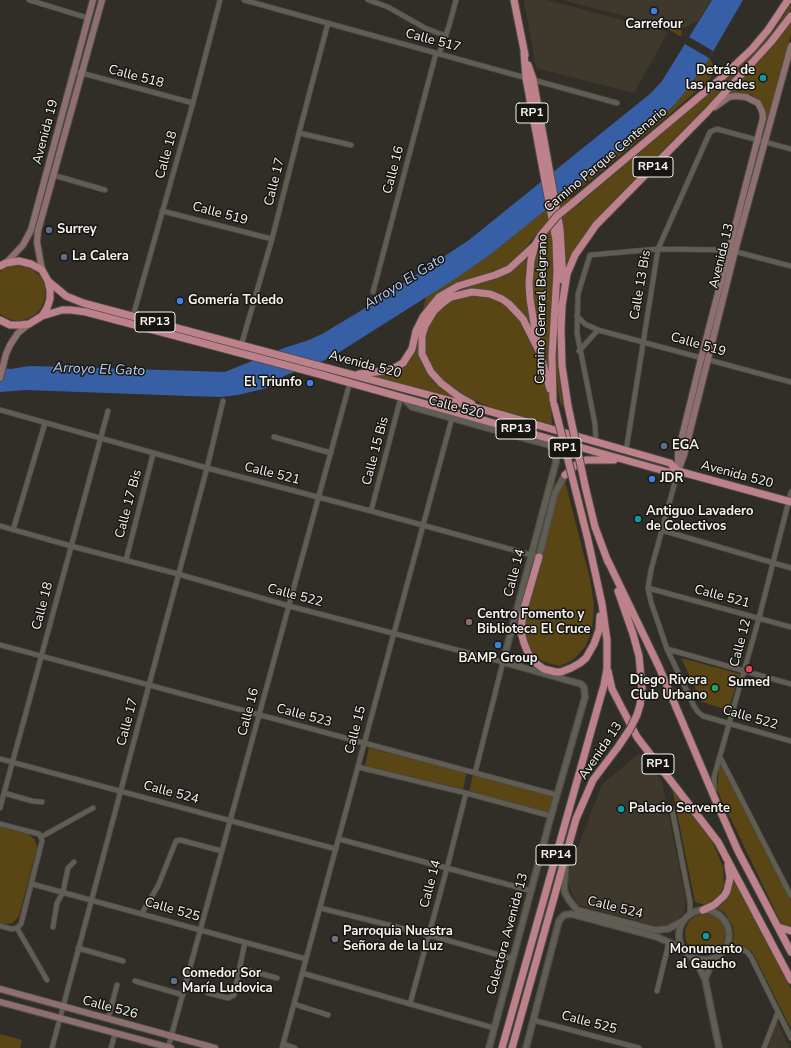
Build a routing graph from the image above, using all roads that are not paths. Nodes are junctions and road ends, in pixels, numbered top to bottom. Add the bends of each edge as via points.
1 (29, 0) edge
2 (93, 0) edge
3 (102, 0) edge
4 (220, 0) edge
5 (244, 0) edge
6 (266, 0) edge
7 (368, 0) edge
8 (456, 0) edge
9 (514, 0) edge
10 (788, 0) edge
11 (264, 6) junction
12 (791, 16) edge
13 (88, 18) junction
14 (328, 23) junction
15 (446, 36) junction
16 (791, 46) edge
17 (437, 53) junction
18 (74, 71) junction
19 (81, 73) junction
20 (529, 78) junction
21 (193, 103) junction
22 (617, 103) dead end
23 (707, 112) junction
24 (299, 133) junction
25 (758, 139) junction
26 (766, 141) junction
27 (351, 145) dead end
28 (791, 148) edge
29 (53, 175) junction
30 (105, 190) dead end
31 (553, 206) junction
32 (162, 211) junction
33 (272, 239) junction
34 (535, 245) junction
35 (658, 249) junction
36 (732, 250) junction
37 (3, 264) edge
38 (791, 266) edge
39 (42, 270) junction
40 (48, 281) junction
41 (373, 292) dead end
42 (562, 306) junction
43 (42, 316) junction
44 (133, 316) junction
45 (577, 316) junction
46 (0, 320) edge
47 (28, 324) junction
48 (598, 330) junction
49 (642, 341) junction
50 (241, 346) junction
51 (579, 351) junction
52 (540, 353) junction
53 (701, 358) junction
54 (708, 360) junction
55 (352, 374) junction
56 (0, 378) edge
57 (350, 382) junction
58 (791, 382) edge
59 (401, 397) junction
60 (223, 401) dead end
61 (554, 402) junction
62 (0, 410) edge
63 (485, 410) junction
64 (108, 411) dead end
65 (452, 418) junction
66 (45, 423) junction
67 (274, 437) dead end
68 (100, 439) junction
69 (596, 442) junction
70 (554, 450) joint
71 (626, 451) junction
72 (331, 453) junction
73 (154, 454) junction
74 (630, 461) junction
75 (207, 468) junction
76 (678, 472) junction
77 (564, 475) joint
78 (576, 492) joint
79 (791, 492) edge
80 (319, 497) junction
81 (790, 502) edge
82 (371, 511) junction
83 (0, 526) edge
84 (423, 526) junction
85 (13, 530) junction
86 (662, 530) junction
87 (71, 546) junction
88 (531, 555) junction
89 (539, 557) junction
90 (607, 559) junction
91 (126, 560) junction
92 (774, 563) junction
93 (791, 568) edge
94 (178, 574) junction
95 (648, 588) junction
96 (602, 604) junction
97 (289, 606) junction
98 (759, 618) junction
99 (791, 627) edge
100 (394, 633) junction
101 (0, 644) edge
102 (667, 648) junction
103 (41, 656) junction
104 (503, 662) junction
105 (607, 669) junction
106 (745, 671) junction
107 (791, 684) edge
108 (149, 685) junction
109 (584, 687) joint
110 (259, 715) junction
111 (729, 724) junction
112 (791, 741) edge
113 (364, 743) junction
114 (720, 757) junction
115 (0, 758) edge
116 (12, 762) junction
117 (358, 767) junction
118 (475, 773) junction
119 (120, 791) junction
120 (4, 793) junction
121 (466, 793) junction
122 (557, 795) junction
123 (715, 799) junction
124 (42, 802) dead end
125 (0, 808) edge
126 (94, 808) dead end
127 (672, 809) dead end
128 (551, 816) junction
129 (230, 820) junction
130 (0, 824) edge
131 (42, 837) junction
132 (339, 839) junction
133 (336, 849) junction
134 (222, 851) junction
135 (566, 852) junction
136 (724, 852) junction
137 (74, 862) dead end
138 (447, 868) junction
139 (32, 884) junction
140 (532, 891) junction
141 (63, 892) junction
142 (791, 896) edge
143 (91, 900) junction
144 (320, 908) junction
145 (704, 910) junction
146 (142, 914) junction
147 (690, 914) junction
148 (682, 922) junction
149 (0, 926) edge
150 (52, 927) dead end
151 (778, 927) junction
152 (17, 928) junction
153 (201, 930) junction
154 (791, 931) edge
155 (429, 935) junction
156 (246, 942) junction
157 (669, 942) junction
158 (78, 948) junction
159 (684, 951) junction
160 (723, 952) junction
161 (791, 952) edge
162 (690, 956) junction
163 (714, 958) junction
164 (306, 959) junction
165 (513, 959) junction
166 (123, 961) dead end
167 (240, 968) junction
168 (302, 973) junction
169 (277, 978) dead end
170 (705, 979) junction
171 (47, 980) dead end
172 (791, 980) edge
173 (134, 981) dead end
174 (116, 985) dead end
175 (0, 989) edge
176 (657, 991) dead end
177 (208, 993) dead end
178 (183, 995) junction
179 (0, 1002) edge
180 (294, 1004) junction
181 (410, 1004) junction
182 (62, 1007) junction
183 (778, 1012) junction
184 (328, 1015) dead end
185 (59, 1019) junction
186 (108, 1019) junction
187 (533, 1020) junction
188 (494, 1028) junction
189 (116, 1033) junction
190 (172, 1036) junction
191 (791, 1038) edge
192 (283, 1046) edge
193 (513, 1046) edge
194 (52, 1048) edge
195 (112, 1048) edge
196 (169, 1048) edge
197 (215, 1048) edge
198 (295, 1048) edge
199 (489, 1048) edge
200 (501, 1048) edge
201 (526, 1048) edge
202 (639, 1048) edge
203 (719, 1048) edge
204 (764, 1048) edge

1 - 13 street
2 - 13 main road, Avenida 19
3 - 19 main road, Avenida 19
4 - 21 street, Calle 18
5 - 11 street, Calle 517
6 - 11 street
7 - 15 street via 388,7 425,28
8 - 15 street, Calle 16
9 - 20 main road, Camino General Belgrano / RP1
10 - 34 main road, Camino Parque Centenario / RP14, bridge via 752,49 718,81 556,216
11 - 14 street, Calle 517
12 - 23 main road, RP14 via 771,42
13 - 18 main road, Avenida 19
14 - 17 street, Calle 517
14 - 24 street, Calle 17
15 - 17 street, Calle 16
16 - 26 main road, Avenida 13
17 - 20 street, Calle 517
17 - 41 street, Calle 16
18 - 19 street, Calle 518
18 - 37 main road, Avenida 19 via 31,230 15,255
19 - 21 street, Calle 518
19 - 29 main road, Avenida 19
20 - 22 street, Calle 517
20 - 31 main road, Camino General Belgrano / RP1 via 548,164
20 - 31 main road, Camino General Belgrano / RP1 via 543,172
21 - 32 street, Calle 18
23 - 25 main road, Avenida 13 via 729,98 741,96 758,102 763,114
23 - 42 main road, RP14 via 588,235 570,266
24 - 27 street
24 - 33 street, Calle 17
25 - 26 street
25 - 35 street, Calle 13 Bis via 718,129 710,132
25 - 36 main road, Avenida 13
26 - 28 street
26 - 36 main road, Avenida 13
29 - 30 street
29 - 39 main road, Avenida 19 via 36,242
31 - 42 main road, Camino General Belgrano / RP1 via 560,229 562,250
31 - 61 main road, Camino General Belgrano / RP1 via 557,255 552,356
32 - 33 street, Calle 519
32 - 44 street, Calle 18
33 - 50 street, Calle 17
34 - 52 main road, Camino Parque Centenario / RP14 via 529,270 530,299
34 - 55 main road via 509,269 458,286 434,302 423,317 416,331 412,349 403,363 384,371
35 - 36 street
35 - 45 street via 590,255 578,294
35 - 49 street, Calle 13 Bis
36 - 38 street
36 - 53 main road, Avenida 13
36 - 54 main road, Avenida 13
37 - 39 main road via 19,261
39 - 40 main road, RP13
40 - 43 main road, RP13 via 50,299
40 - 44 main road, Avenida 520 / RP13 via 66,296 83,303
42 - 90 main road, Avenida 13 / RP1, bridge via 562,366 568,406 595,527
43 - 47 main road, RP13
43 - 57 main road, Avenida 520 / RP13 via 62,310 86,312
44 - 50 main road, Avenida 520 / RP13
45 - 48 street, Calle 519
45 - 51 street
46 - 47 main road via 10,324
47 - 56 main road via 10,345
48 - 49 street, Calle 519
48 - 51 street
49 - 53 street, Calle 519
49 - 71 street, Calle 13 Bis
50 - 55 main road, Avenida 520 / RP13
51 - 69 street via 595,424
52 - 61 main road, Camino Parque Centenario / RP14
52 - 63 main road via 523,319 509,304 496,296 484,292 466,293 451,297 438,306 422,336 424,360 445,387
53 - 54 street, Calle 519
53 - 76 main road, Avenida 13 via 678,453
54 - 58 street, Calle 519
54 - 76 main road, Avenida 13
55 - 63 main road, Avenida 520 / RP13
57 - 59 main road, Avenida 520 / RP13
57 - 72 street, Calle 16
59 - 65 street, Calle 520 via 412,408
59 - 74 main road, Avenida 520 / RP13
59 - 82 street, Calle 15 Bis
60 - 75 street, Calle 17
61 - 78 main road, Camino Parque Centenario / RP1, bridge
62 - 66 street, Calle 521
63 - 69 main road, Avenida 520 / RP13
64 - 68 street, Calle 18
65 - 70 street, Calle 520 via 544,442
65 - 84 street, Calle 15
66 - 68 street, Calle 521
66 - 85 street
67 - 72 street
68 - 73 street, Calle 521
68 - 87 street, Calle 18
69 - 71 main road, Avenida 520 / RP13
70 - 88 street, Calle 14 via 556,462
71 - 76 main road, Avenida 520 / RP13 via 670,464
72 - 80 street, Calle 16
73 - 75 street, Calle 521
73 - 91 street, Calle 17 Bis
74 - 76 main road, Avenida 520 / RP13 via 668,472
74 - 77 main road via 586,460 576,464
75 - 80 street, Calle 521
75 - 94 street, Calle 17
76 - 81 main road, Avenida 520 / RP13
76 - 86 street, Avenida 13
77 - 89 street, Calle 14 via 555,493
78 - 96 main road, Avenida 13 / RP1
79 - 81 street, Calle 12
80 - 82 street, Calle 521
80 - 97 street, Calle 16
81 - 92 street, Calle 12
82 - 84 street, Calle 521
83 - 85 street, Calle 522
84 - 88 street, Calle 521
84 - 100 street, Calle 15
85 - 87 street, Calle 522
86 - 92 street
86 - 95 street, Avenida 13
87 - 91 street, Calle 522
87 - 103 street, Calle 18
88 - 89 street, Calle 521
88 - 104 street, Calle 14
89 - 96 main road via 523,612 521,632 528,653 539,666 548,671 560,672 586,658 598,634
90 - 123 main road via 659,667
90 - 135 main road, Avenida 13 / RP1, bridge via 639,656 642,689 640,705 630,729 593,780 580,808
91 - 94 street, Calle 522
92 - 93 street
92 - 98 street, Calle 12
94 - 97 street, Calle 522
94 - 108 street, Calle 17
95 - 98 street, Calle 521
95 - 102 street via 650,602
96 - 105 main road, Avenida 13 / RP1 via 607,640
97 - 100 street, Calle 522
97 - 110 street, Calle 16
98 - 99 street, Calle 521
98 - 106 street, Calle 12
100 - 104 street, Calle 522
100 - 113 street, Calle 15
101 - 103 street, Calle 523
102 - 106 street
102 - 111 street, Calle 522 via 698,712
103 - 108 street, Calle 523
103 - 116 street, Calle 18
104 - 109 street, Calle 522 via 576,682
104 - 118 street, Calle 14
105 - 136 main road, RP1 via 612,689 637,737 713,834
105 - 200 main road, Avenida 13 / RP14
106 - 107 street
106 - 111 street, Calle 12
108 - 110 street, Calle 523
108 - 119 street, Calle 17
109 - 122 street, Colectora Avenida 13 via 585,697
110 - 113 street, Calle 523
110 - 129 street, Calle 16
111 - 112 street, Calle 522
111 - 114 street, Calle 12
113 - 117 street, Calle 15
113 - 118 street, Calle 523
114 - 123 street, Calle 12 via 713,783
114 - 142 street
115 - 116 street, Calle 524
116 - 119 street, Calle 524
116 - 120 street, Calle 18
117 - 121 street
117 - 132 street, Calle 15
118 - 122 street, Calle 523
119 - 129 street, Calle 524
119 - 143 street, Calle 17
120 - 124 street
120 - 125 street, Calle 18
121 - 128 street
121 - 138 street, Calle 14
122 - 128 street, Colectora Avenida 13
123 - 151 main road via 738,851
126 - 131 street
127 - 147 street via 690,902
128 - 140 street, Colectora Avenida 13
129 - 133 street, Calle 524
129 - 134 street, Calle 16
130 - 131 street
131 - 139 street
132 - 133 street, Calle 15
132 - 138 street
133 - 144 street, Calle 15
134 - 146 street via 176,841 158,886
134 - 153 street, Calle 16
135 - 148 street, Calle 524 / RP1 via 564,886 568,900 577,910 656,930 668,929
135 - 193 main road, Avenida 13 / RP14
136 - 145 main road via 730,872 727,891 714,905
136 - 172 main road
137 - 141 street via 68,868
138 - 140 street
138 - 155 street, Calle 14
139 - 141 street, Calle 525
139 - 152 street via 21,924
140 - 165 street, Colectora Avenida 13
141 - 143 street, Calle 525
141 - 150 street via 57,903
143 - 146 street, Calle 525
143 - 158 street, Calle 17
144 - 155 street
144 - 164 street, Calle 15
145 - 147 street, RP1
145 - 160 street via 721,917 727,925 728,944
146 - 153 street, Calle 525
147 - 148 street, RP1
148 - 159 street via 678,937
149 - 152 street
151 - 154 main road
151 - 161 main road
152 - 171 street
153 - 156 street, Calle 525
153 - 178 street, Calle 16
155 - 165 street
155 - 181 street, Calle 14
156 - 164 street, Calle 525
156 - 167 street
157 - 159 street, Calle 524
157 - 176 street
157 - 187 street, Calle 524 via 571,914 564,916 559,921
158 - 166 street
158 - 182 street, Calle 17
159 - 162 street
160 - 163 street
160 - 183 street via 735,948 747,952
162 - 163 street via 698,960
162 - 170 street
163 - 170 street
164 - 168 street, Calle 15
165 - 188 street, Colectora Avenida 13
167 - 169 street
167 - 177 street via 234,995 228,998
168 - 180 street, Calle 15
168 - 181 street
170 - 203 street
173 - 178 street
174 - 186 street
175 - 182 main road, Calle 526
178 - 190 street, Calle 16
179 - 185 main road, Calle 526
180 - 184 street
180 - 192 street, Calle 15
181 - 188 street
182 - 185 street, Calle 17
182 - 186 main road, Calle 526
183 - 191 street
183 - 204 street
185 - 189 main road, Calle 526
185 - 194 street, Calle 17
186 - 190 main road, Calle 526
187 - 201 street
187 - 202 street, Calle 525
188 - 199 street, Colectora Avenida 13
189 - 195 street
189 - 196 main road, Calle 526
190 - 196 street, Calle 16
190 - 197 main road, Calle 526
192 - 198 street

